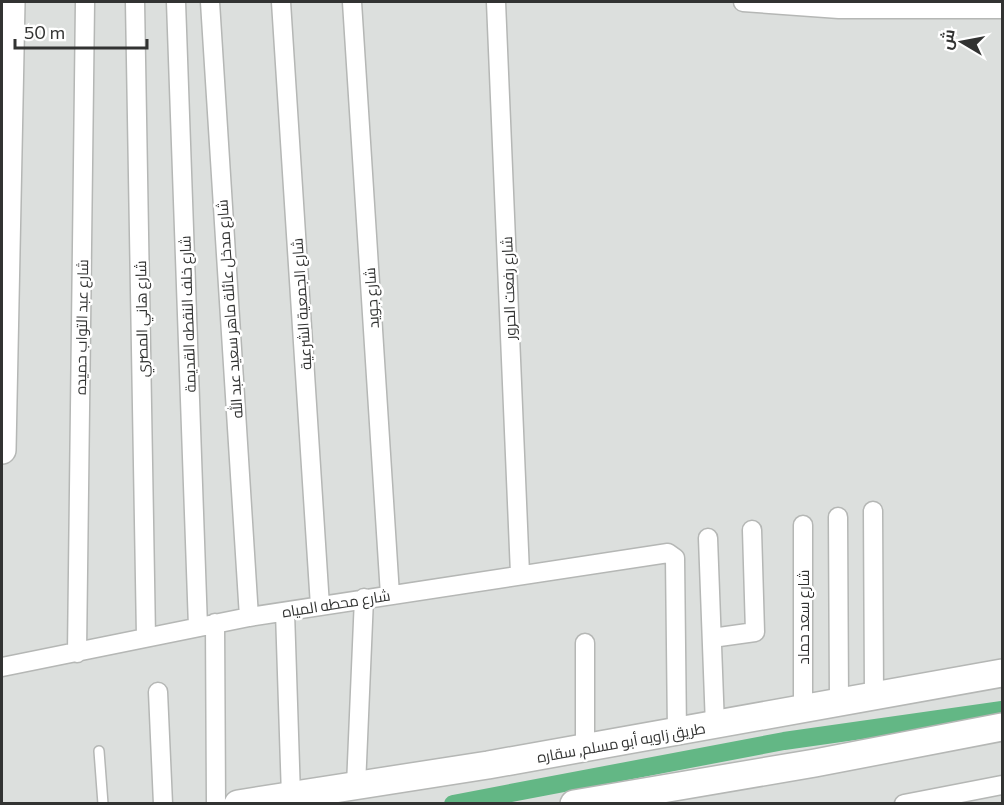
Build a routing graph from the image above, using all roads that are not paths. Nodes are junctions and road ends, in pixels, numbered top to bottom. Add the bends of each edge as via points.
1 (11, 2) edge
2 (85, 2) edge
3 (135, 2) edge
4 (176, 2) edge
5 (210, 2) edge
6 (281, 2) edge
7 (352, 2) edge
8 (496, 2) edge
9 (743, 2) edge
10 (1002, 9) edge
11 (2, 332) edge
12 (2, 450) edge
13 (873, 511) dead end
14 (838, 517) dead end
15 (803, 525) dead end
16 (752, 530) dead end
17 (708, 538) dead end
18 (520, 574) junction
19 (390, 595) junction
20 (364, 598) junction
21 (320, 606) junction
22 (285, 612) junction
23 (249, 617) junction
24 (207, 625) junction
25 (146, 637) junction
26 (712, 638) junction
27 (585, 643) dead end
28 (77, 653) junction
29 (2, 667) edge
30 (1002, 673) edge
31 (158, 692) dead end
32 (873, 696) junction
33 (839, 702) junction
34 (803, 709) junction
35 (715, 726) junction
36 (1002, 727) edge
37 (677, 733) junction
38 (585, 748) junction
39 (99, 751) dead end
40 (1002, 785) edge
41 (356, 786) junction
42 (291, 796) junction
43 (103, 804) edge
44 (164, 804) edge
45 (216, 804) edge
46 (238, 804) edge
47 (574, 804) edge
48 (904, 804) edge

1 - 11 street
2 - 28 street, شارع عبد التواب حميده
3 - 25 street, شارع هاني المصري
4 - 24 street, شارع خلف النقطه القديمة
5 - 23 street, شارع مدخل عائلة ماهر سعيد عبد الله
6 - 21 street, شارع الجمعية الشرعية
7 - 19 street, شارع جويد
8 - 18 street, شارع رفعت الحرور
9 - 10 street via 839,9
11 - 12 street
13 - 32 street
14 - 33 street
15 - 34 street, شارع سعد حماد
16 - 26 street via 755,632
17 - 26 street
18 - 19 street, شارع محطه المياه
18 - 37 street, شارع محطه المياه via 672,554
19 - 20 street, شارع محطه المياه
20 - 21 street, شارع محطه المياه
20 - 41 street
21 - 22 street, شارع محطه المياه
22 - 23 street, شارع محطه المياه
22 - 42 street
23 - 24 street, شارع محطه المياه
24 - 25 street, شارع محطه المياه
24 - 45 street, شارع خلف النقطه القديمة
25 - 28 street, شارع محطه المياه
26 - 35 street
27 - 38 street
28 - 29 street, شارع محطه المياه
30 - 32 street, طريق زاويه أبو مسلم, سقاره
31 - 44 street
32 - 33 street, طريق زاويه أبو مسلم, سقاره
33 - 34 street, طريق زاويه أبو مسلم, سقاره
34 - 35 street, طريق زاويه أبو مسلم, سقاره
35 - 37 street, طريق زاويه أبو مسلم, سقاره
36 - 47 street
37 - 38 street, طريق زاويه أبو مسلم, سقاره
38 - 41 street, طريق زاويه أبو مسلم, سقاره
39 - 43 lane
40 - 48 street
41 - 42 street, طريق زاويه أبو مسلم, سقاره
42 - 46 street, طريق زاويه أبو مسلم, سقاره

